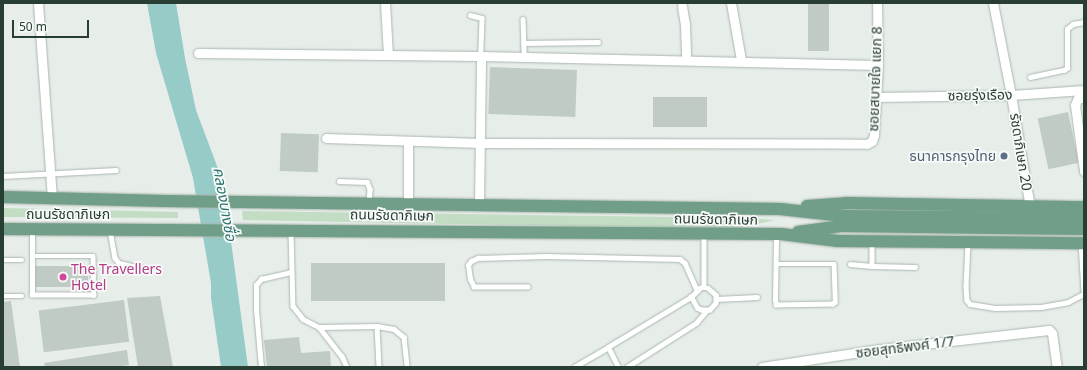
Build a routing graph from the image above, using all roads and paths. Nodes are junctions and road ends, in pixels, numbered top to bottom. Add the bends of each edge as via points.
1 (38, 3) edge
2 (385, 3) edge
3 (731, 3) edge
4 (877, 3) edge
5 (993, 3) edge
6 (682, 6) dead end
7 (470, 15) dead end
8 (523, 19) dead end
9 (1084, 22) edge
10 (598, 42) dead end
11 (523, 43) junction
12 (198, 54) dead end
13 (388, 55) junction
14 (481, 56) junction
15 (524, 57) junction
16 (686, 60) junction
17 (741, 60) junction
18 (878, 64) junction
19 (1030, 77) dead end
20 (1084, 90) edge
21 (1012, 95) junction
22 (876, 97) junction
23 (1084, 98) edge
24 (326, 138) dead end
25 (408, 140) junction
26 (480, 143) junction
27 (116, 170) dead end
28 (1084, 171) edge
29 (51, 172) junction
30 (3, 176) edge
31 (339, 181) dead end
32 (3, 197) edge
33 (52, 198) junction
34 (369, 203) junction
35 (408, 204) junction
36 (479, 205) junction
37 (1030, 207) junction
38 (1084, 207) edge
39 (780, 209) junction
40 (1084, 218) edge
41 (3, 229) edge
42 (32, 229) junction
43 (110, 229) junction
44 (1084, 229) edge
45 (291, 230) junction
46 (704, 234) junction
47 (779, 234) junction
48 (872, 241) junction
49 (968, 242) junction
50 (1082, 243) edge
51 (32, 256) junction
52 (3, 260) edge
53 (22, 260) dead end
54 (776, 264) junction
55 (850, 264) dead end
56 (872, 266) junction
57 (915, 267) dead end
58 (141, 268) dead end
59 (291, 272) junction
60 (528, 287) dead end
61 (704, 287) junction
62 (697, 290) junction
63 (1084, 292) edge
64 (3, 296) edge
65 (22, 296) dead end
66 (691, 297) junction
67 (758, 297) dead end
68 (716, 299) junction
69 (706, 311) junction
70 (318, 326) junction
71 (377, 326) junction
72 (608, 347) junction
73 (261, 367) edge
74 (347, 367) edge
75 (380, 367) edge
76 (407, 367) edge
77 (574, 367) edge
78 (618, 367) edge
79 (627, 367) edge
80 (762, 367) edge
81 (1057, 367) edge

1 - 29 street
2 - 13 street
3 - 17 street
4 - 18 street, ซอยสบายใจ แยก 8
5 - 21 street, รัชดาภิเษก 20
6 - 16 street
7 - 14 lane via 482,18
8 - 11 lane
9 - 19 lane via 1073,24 1067,29 1066,68
10 - 11 lane
11 - 15 lane
12 - 13 street
13 - 14 street
14 - 15 street
14 - 26 street
15 - 16 street
16 - 17 street
17 - 18 street
18 - 22 street, ซอยสบายใจ แยก 8
20 - 21 street, ซอยรุ่งเรือง
21 - 22 street, ซอยรุ่งเรือง
21 - 37 street, รัชดาภิเษก 20
22 - 26 street, ซอยสบายใจ แยก 8 via 872,141 859,145
23 - 28 street via 1078,98 1076,105
24 - 25 street
25 - 26 street
25 - 35 street
26 - 36 street
27 - 29 lane
29 - 30 lane
29 - 33 street
31 - 34 lane via 367,182 370,189
32 - 33 main road, ถนนรัชดาภิเษก
33 - 34 main road, ถนนรัชดาภิเษก
34 - 35 main road, ถนนรัชดาภิเษก
35 - 36 main road, ถนนรัชดาภิเษก
36 - 39 main road, ถนนรัชดาภิเษก
37 - 38 main road, ถนนรัชดาภิเษก
37 - 39 main road, ถนนรัชดาภิเษก via 846,203
39 - 40 main road, ถนนรัชดาภิเษก via 842,216
41 - 42 main road, ถนนรัชดาภิเษก
42 - 43 main road, ถนนรัชดาภิเษก
42 - 51 lane
43 - 45 main road, ถนนรัชดาภิเษก
43 - 58 lane via 115,258 119,263
44 - 47 main road, ถนนรัชดาภิเษก via 841,226
45 - 46 main road, ถนนรัชดาภิเษก
45 - 59 lane
46 - 47 main road, ถนนรัชดาภิเษก
46 - 61 lane
47 - 48 main road, ถนนรัชดาภิเษก via 838,241
47 - 54 lane
48 - 49 main road, ถนนรัชดาภิเษก
48 - 56 lane
49 - 50 main road, ถนนรัชดาภิเษก
49 - 63 lane via 966,287 967,300 970,304 995,308 1041,307 1068,302
50 - 63 lane
51 - 51 lane via 32,295 94,295 93,256
52 - 53 lane
54 - 54 lane via 834,264 835,302 776,305
55 - 56 lane
56 - 57 lane
59 - 70 lane via 293,306 303,319
59 - 73 lane via 261,279 256,285
60 - 62 lane via 474,287 468,265 478,258 680,259 685,263
61 - 62 lane
61 - 68 lane via 711,289
62 - 66 lane
64 - 65 lane
66 - 69 lane via 697,308
66 - 72 lane
67 - 68 lane
68 - 69 lane via 713,307
69 - 79 lane via 696,323
70 - 71 lane
70 - 74 lane via 342,356
71 - 75 lane
71 - 76 lane via 394,329 404,337
72 - 77 lane
72 - 78 lane
80 - 81 street, ซอยสุทธิพงศ์ 1/7 via 880,349 1049,330 1052,332

